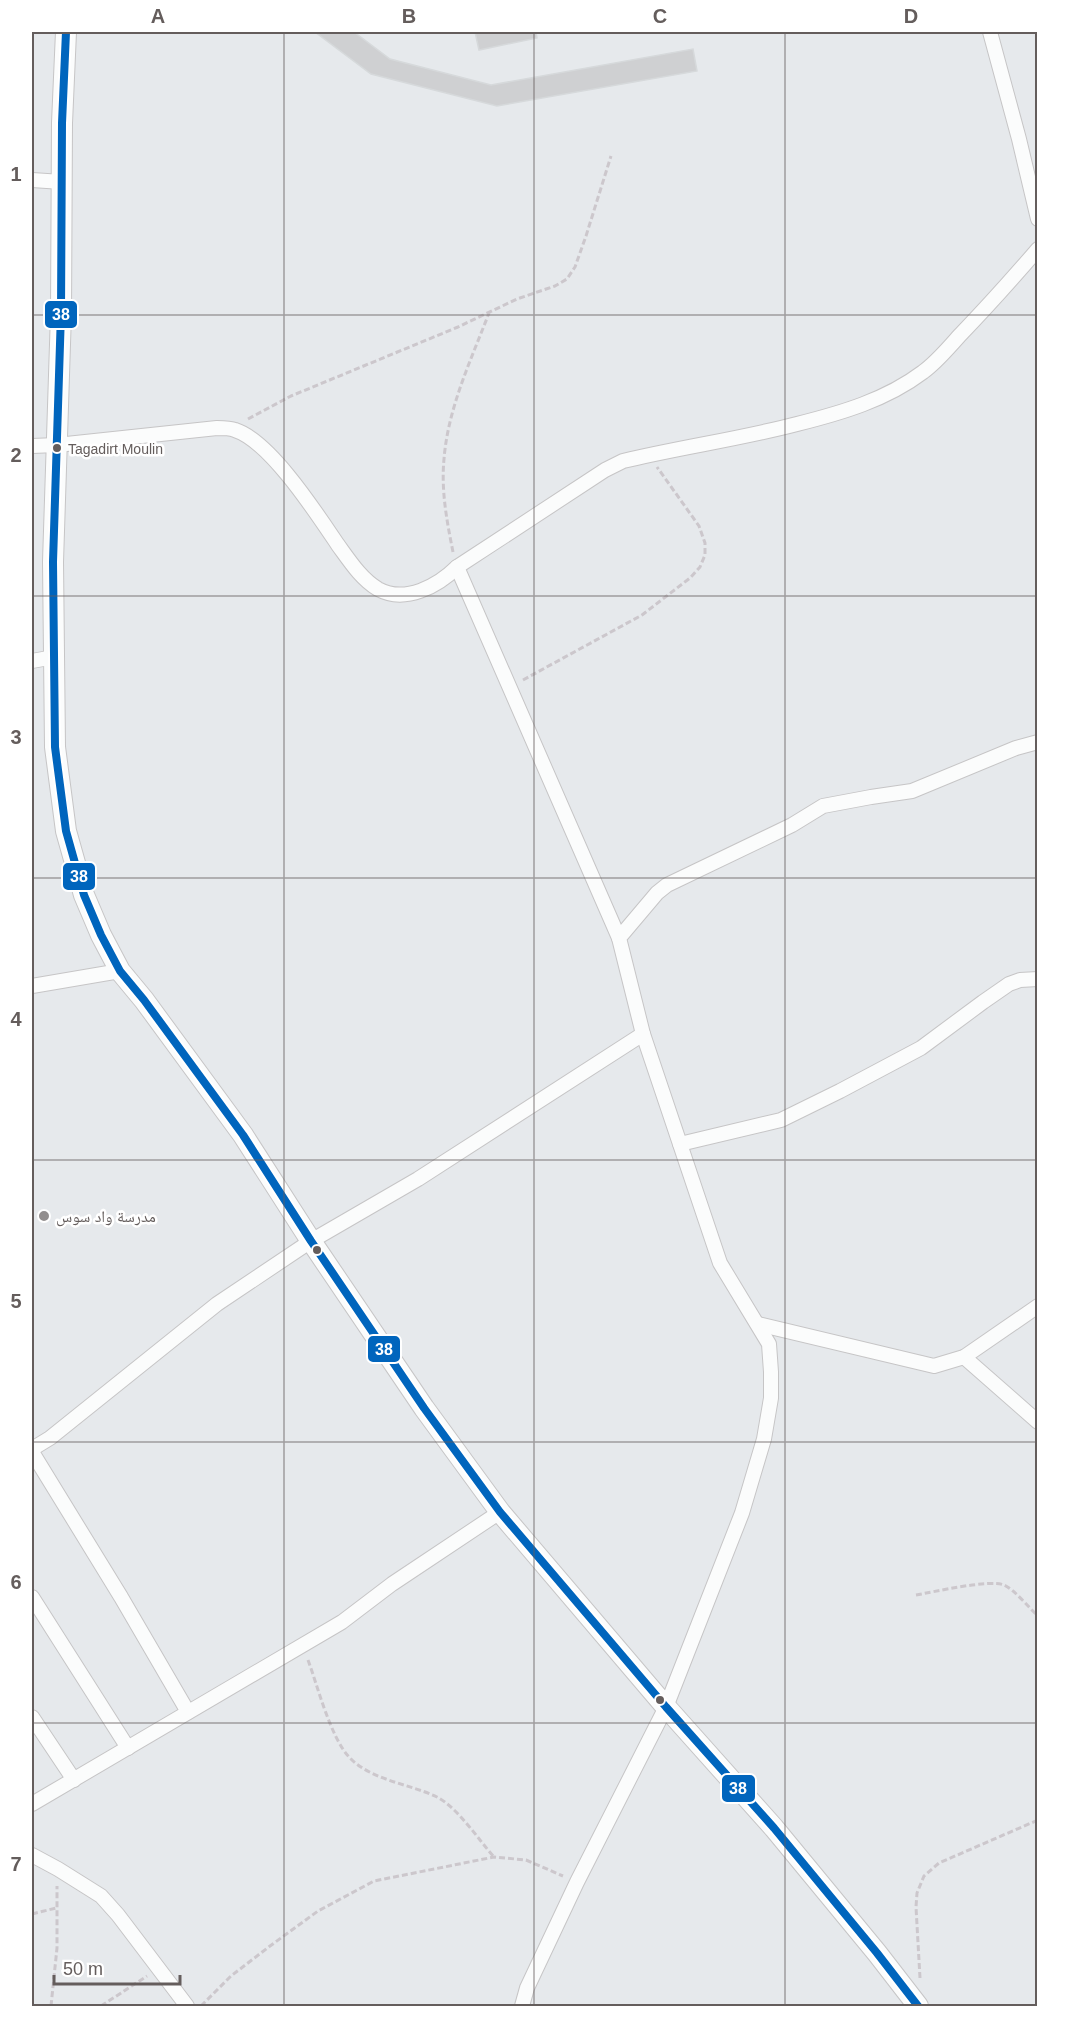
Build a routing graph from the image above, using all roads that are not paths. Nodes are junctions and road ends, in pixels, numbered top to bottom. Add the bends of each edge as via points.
1 (66, 32) edge
2 (990, 32) edge
3 (32, 180) edge
4 (62, 182) junction
5 (1038, 219) edge
6 (1038, 249) edge
7 (57, 445) junction
8 (32, 446) edge
9 (457, 567) junction
10 (54, 657) junction
11 (32, 661) edge
12 (1038, 742) edge
13 (619, 938) junction
14 (120, 971) junction
15 (1038, 979) edge
16 (32, 986) edge
17 (643, 1034) junction
18 (680, 1144) junction
19 (311, 1241) junction
20 (1038, 1306) edge
21 (758, 1324) junction
22 (964, 1357) junction
23 (1038, 1422) edge
24 (32, 1450) edge
25 (500, 1512) junction
26 (32, 1598) edge
27 (666, 1707) junction
28 (188, 1713) junction
29 (32, 1717) edge
30 (128, 1748) junction
31 (74, 1779) junction
32 (32, 1804) edge
33 (32, 1856) edge
34 (187, 2007) edge
35 (522, 2007) edge
36 (918, 2007) edge

1 - 4 street
2 - 5 street
3 - 4 street
4 - 7 street
6 - 9 street via 925,370 891,392 822,418 623,461
7 - 8 street
7 - 9 street via 217,428 235,430 253,440 292,480 352,564 379,589 394,594 427,588
7 - 10 street
9 - 13 street
10 - 11 street
10 - 14 street via 56,747 66,831 84,895
12 - 13 street via 912,791 823,806 668,885
13 - 17 street
14 - 16 street
14 - 19 street via 243,1135
15 - 18 street via 1009,984 921,1048 781,1120
17 - 18 street
17 - 19 street via 418,1179
18 - 21 street via 720,1263
19 - 24 street via 217,1305
19 - 25 street
20 - 22 street
21 - 22 street via 934,1366
21 - 27 street via 769,1344 771,1372 764,1439 742,1513
22 - 23 street
24 - 28 street
25 - 27 street
25 - 28 street via 342,1622
26 - 30 street
27 - 35 street via 577,1882 527,1988
27 - 36 street via 774,1828
28 - 30 street
29 - 31 street
30 - 31 street
31 - 32 street
33 - 34 street via 101,1896

